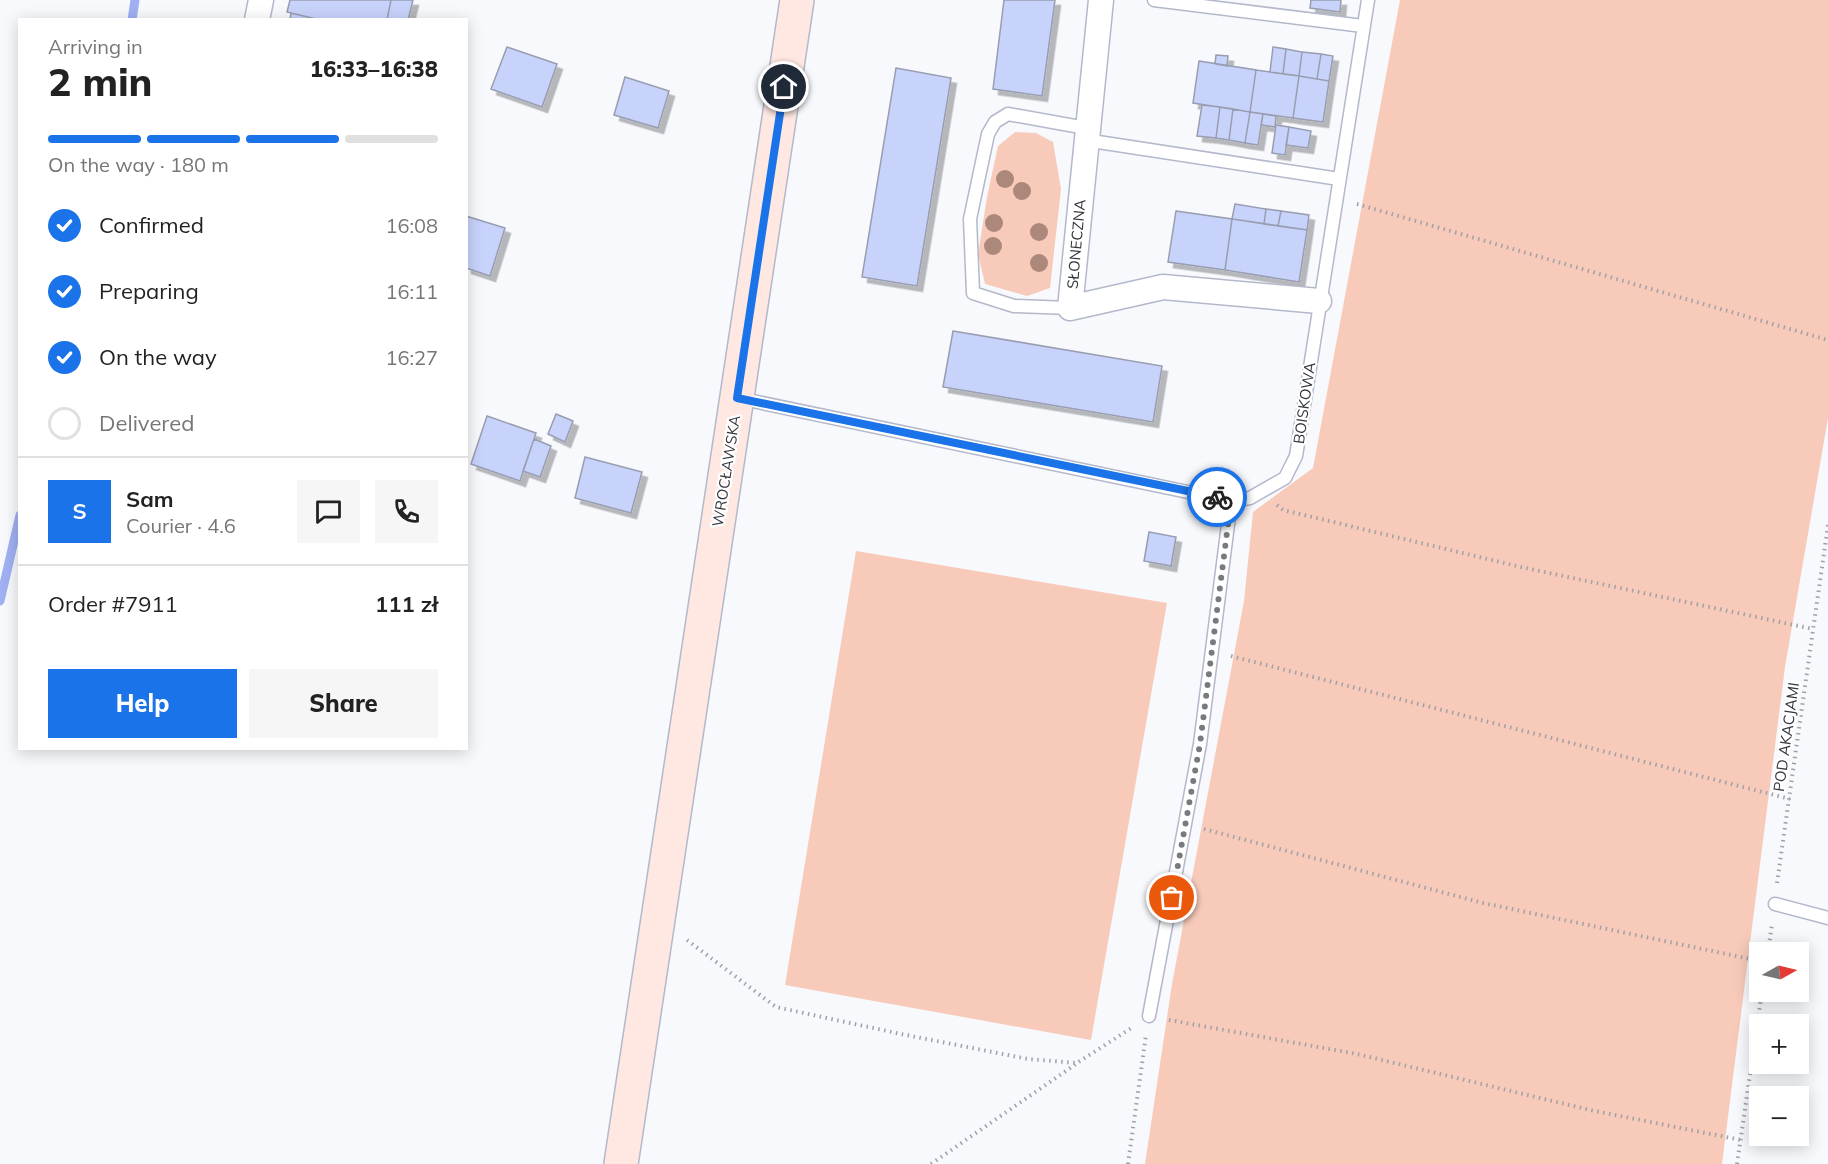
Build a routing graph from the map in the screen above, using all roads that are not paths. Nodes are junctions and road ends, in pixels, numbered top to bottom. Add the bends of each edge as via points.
1 (261, 0) edge
2 (797, 0) edge
3 (1101, 0) edge
4 (1154, 0) edge
5 (1368, 0) edge
6 (257, 18) edge
7 (1363, 26) junction
8 (1086, 134) junction
9 (1339, 179) junction
10 (1318, 301) junction
11 (1070, 308) junction
12 (737, 398) junction
13 (1231, 501) junction
14 (1774, 904) road end
15 (1828, 918) edge
16 (1149, 1016) road end
17 (621, 1164) edge

1 - 6 street
2 - 12 main road, WROCŁAWSKA
3 - 8 street, SŁONECZNA
4 - 7 lane
5 - 7 lane, BOISKOWA
7 - 9 lane, BOISKOWA
8 - 9 lane
8 - 11 street, SŁONECZNA
8 - 11 lane via 1008,114 995,122 988,134 970,219 973,293 1014,306
9 - 10 lane, BOISKOWA
10 - 11 street, SŁONECZNA via 1162,287
10 - 13 lane, BOISKOWA via 1296,456 1285,478 1250,498
12 - 13 lane
12 - 17 main road, WROCŁAWSKA
13 - 16 lane via 1200,744
14 - 15 lane

